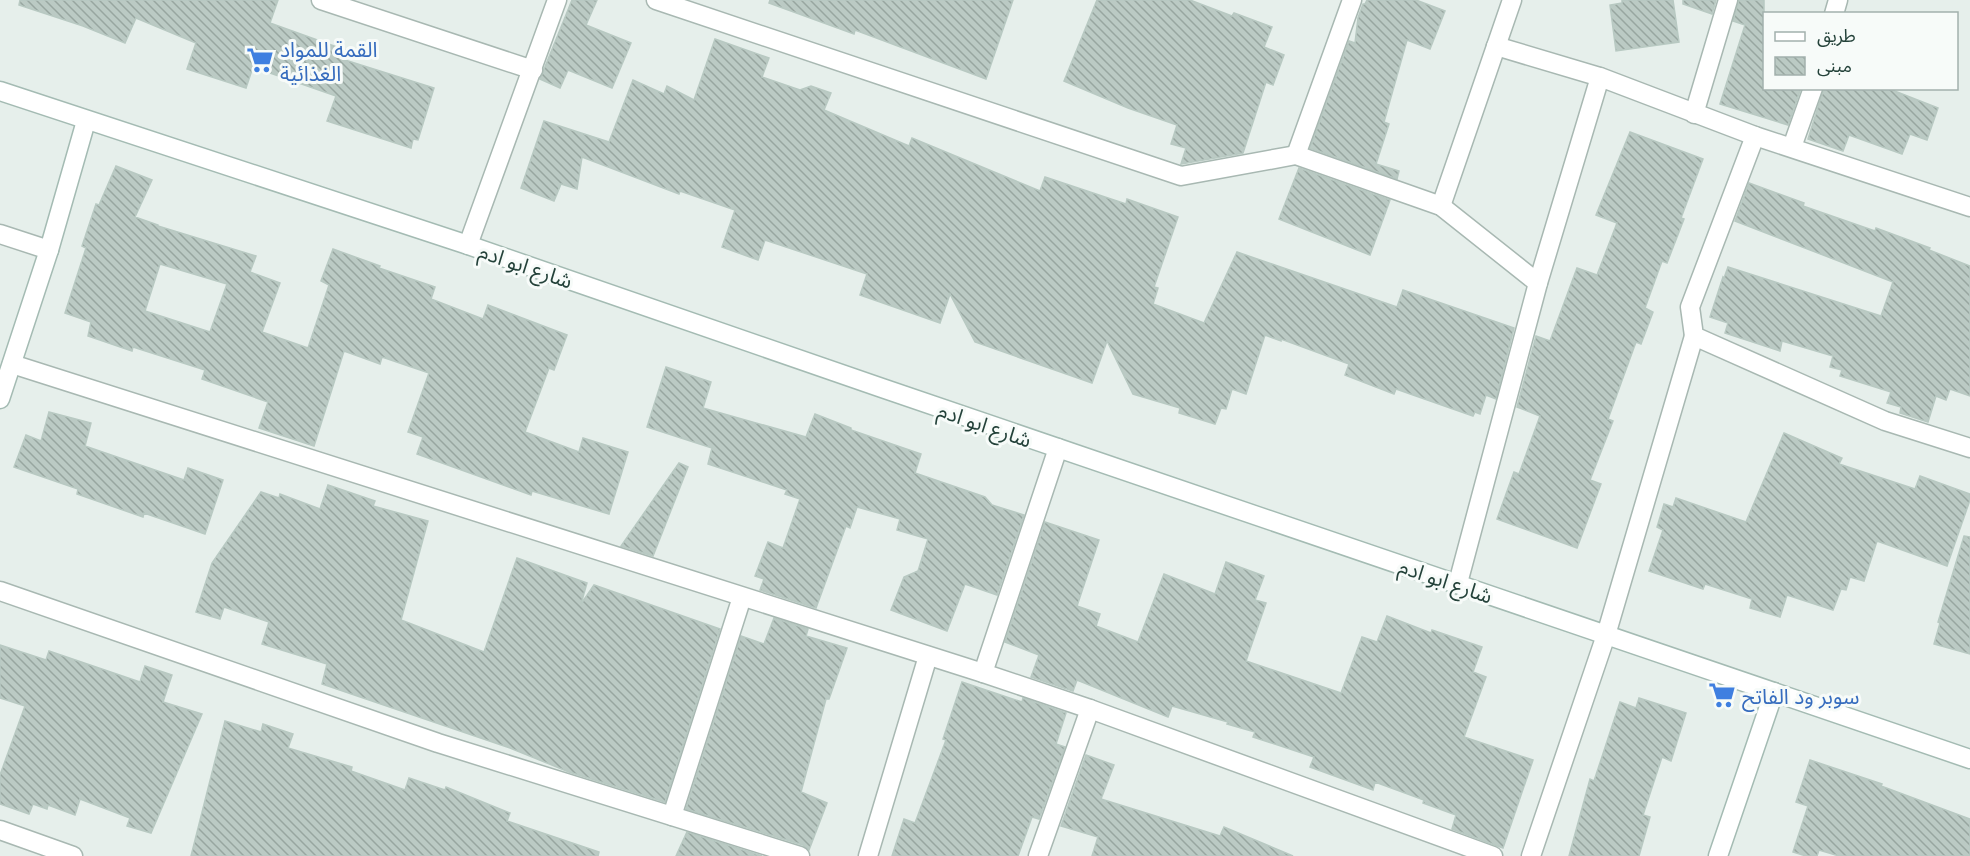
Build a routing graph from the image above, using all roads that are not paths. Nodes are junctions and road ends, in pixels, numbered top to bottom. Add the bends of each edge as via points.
1 (321, 0) edge
2 (557, 0) edge
3 (656, 0) edge
4 (1352, 0) edge
5 (1512, 0) edge
6 (1728, 0) edge
7 (1496, 46) junction
8 (533, 70) junction
9 (1600, 77) junction
10 (1812, 90) edge
11 (0, 91) edge
12 (1694, 114) junction
13 (86, 121) junction
14 (1755, 136) junction
15 (1792, 147) junction
16 (1296, 155) junction
17 (1441, 206) junction
18 (1970, 207) edge
19 (0, 234) edge
20 (468, 245) junction
21 (49, 250) junction
22 (1538, 283) junction
23 (1694, 336) junction
24 (12, 364) junction
25 (0, 399) edge
26 (1058, 448) junction
27 (1970, 448) edge
28 (1458, 583) junction
29 (0, 591) edge
30 (742, 597) junction
31 (1606, 635) junction
32 (928, 656) junction
33 (983, 673) junction
34 (1774, 692) junction
35 (1090, 709) junction
36 (1970, 759) edge
37 (672, 816) junction
38 (0, 830) edge
39 (73, 856) edge
40 (801, 856) edge
41 (868, 856) edge
42 (1038, 856) edge
43 (1493, 856) edge
44 (1532, 856) edge
45 (1718, 856) edge

1 - 8 street
2 - 8 street
3 - 16 street via 1181,176
4 - 16 street
5 - 7 street
6 - 12 street
7 - 9 street
7 - 17 street
8 - 20 street
9 - 12 street
9 - 22 street
10 - 15 street
11 - 13 street, شارع ابو ادم
12 - 14 street
13 - 20 street, شارع ابو ادم
13 - 21 street
14 - 15 street
14 - 23 street via 1690,307
15 - 18 street
16 - 17 street
17 - 22 street
19 - 21 street
20 - 26 street, شارع ابو ادم
21 - 24 street
22 - 28 street
23 - 27 street via 1885,421
23 - 31 street
24 - 25 street
24 - 30 street
26 - 28 street, شارع ابو ادم
26 - 33 street
28 - 31 street, شارع ابو ادم
29 - 37 street via 438,743
30 - 32 street
30 - 37 street
31 - 34 street, شارع ابو ادم
31 - 44 street
32 - 33 street
32 - 41 street
33 - 35 street
34 - 36 street, شارع ابو ادم
34 - 45 street
35 - 42 street
35 - 43 street
37 - 40 street
38 - 39 street

